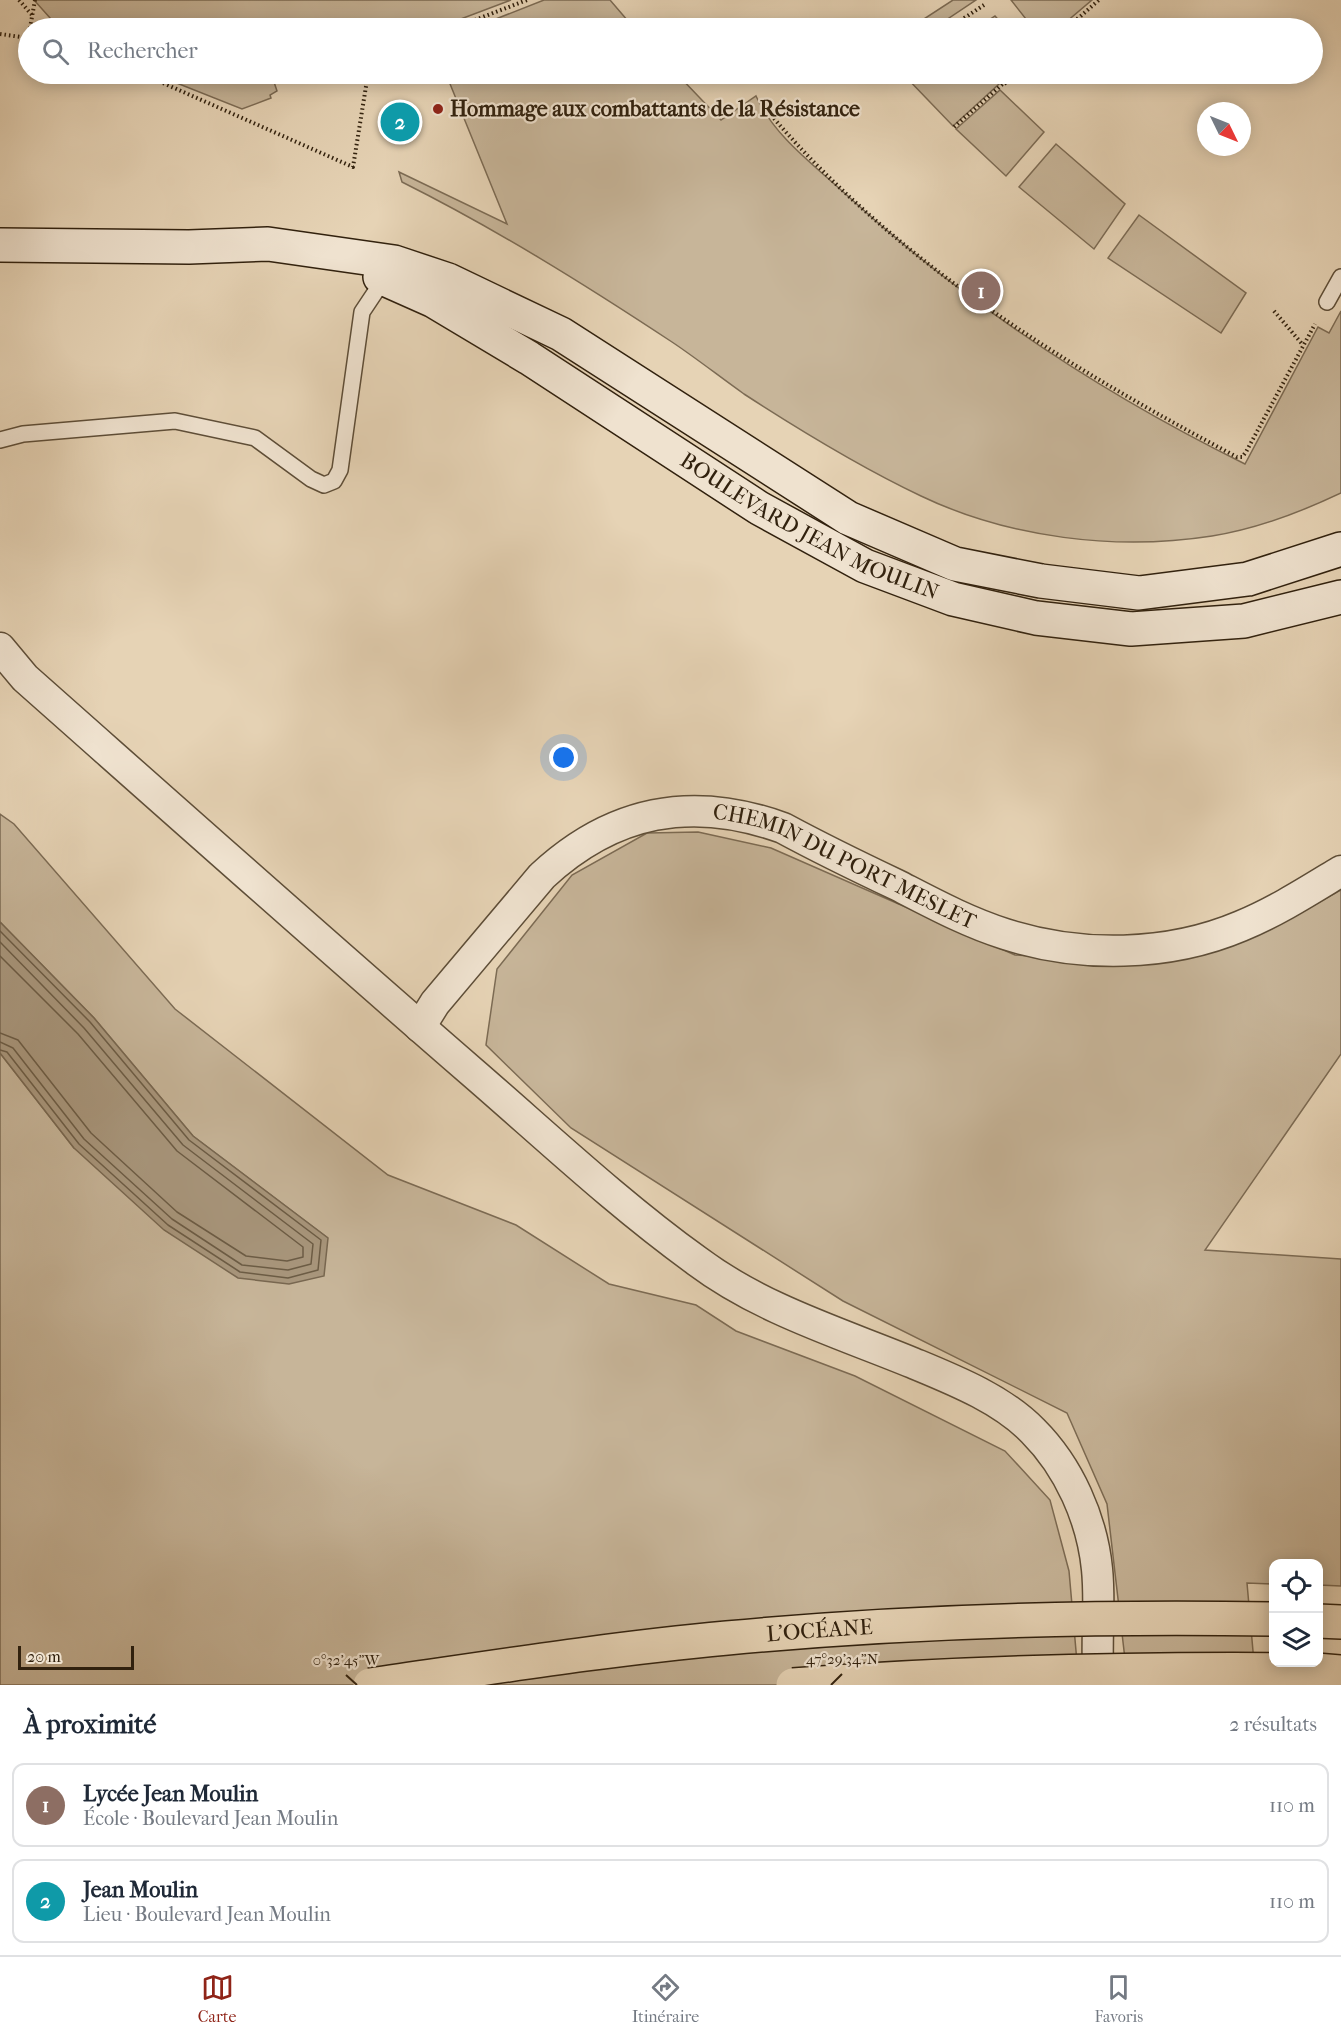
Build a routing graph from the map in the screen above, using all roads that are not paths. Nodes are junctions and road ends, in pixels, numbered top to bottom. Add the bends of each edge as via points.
1 (0, 245) edge
2 (327, 253) junction
3 (1341, 277) edge
4 (384, 279) junction
5 (1327, 302) road end
6 (0, 440) edge
7 (1341, 549) edge
8 (1341, 597) edge
9 (0, 648) edge
10 (1341, 871) edge
11 (420, 1028) junction
12 (1269, 1619) edge
13 (1323, 1622) edge
14 (1341, 1622) edge
15 (1329, 1671) edge
16 (370, 1685) edge
17 (792, 1685) edge
18 (1099, 1685) edge

1 - 2 main road, BOULEVARD JEAN MOULIN via 268,244
2 - 4 main road, BOULEVARD JEAN MOULIN
2 - 7 main road, BOULEVARD JEAN MOULIN via 394,262 448,280 561,334 848,518 955,564 1041,581 1139,593 1248,579
3 - 5 lane
4 - 6 lane via 362,312 340,470 334,481 324,485 311,479 255,438 175,421 23,434
4 - 8 main road, BOULEVARD JEAN MOULIN via 434,301 529,358 759,508 865,566 953,599 1036,618 1131,629 1244,621
9 - 11 street via 25,678
10 - 11 street, CHEMIN DU PORT MESLET via 1278,909 1199,940 1157,948 1080,950 1042,944 968,920 783,828 755,818 695,810 665,812 608,830 562,858 542,876 435,1003
11 - 18 street via 587,1173 697,1262 750,1297 955,1380 1033,1431 1059,1464 1083,1505 1097,1569 1095,1654
12 - 16 highway, L’OCÉANE, bridge via 1083,1619 728,1638
13 - 14 highway
15 - 17 highway, bridge via 1189,1668

